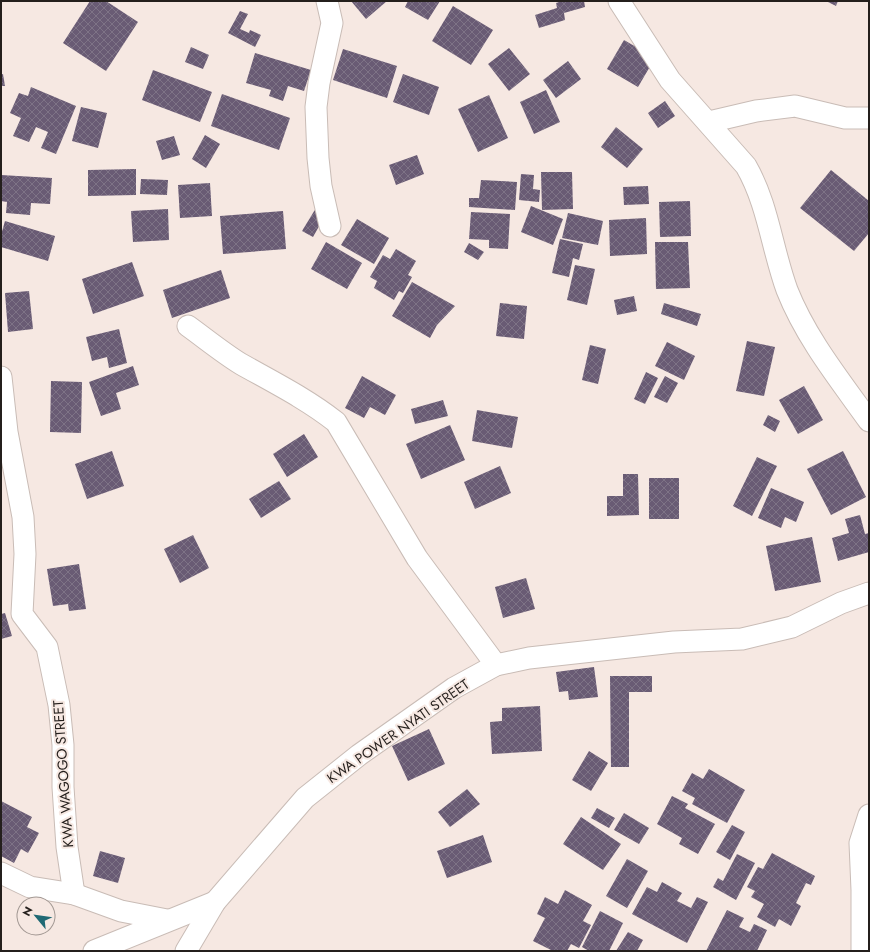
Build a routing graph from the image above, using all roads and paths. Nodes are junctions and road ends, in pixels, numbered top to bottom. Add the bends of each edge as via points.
1 (327, 1) edge
2 (619, 1) edge
3 (869, 118) edge
4 (709, 122) junction
5 (330, 226) dead end
6 (188, 326) dead end
7 (1, 377) edge
8 (3, 409) edge
9 (869, 422) edge
10 (869, 593) edge
11 (496, 665) junction
12 (869, 815) edge
13 (1, 873) edge
14 (74, 894) junction
15 (215, 902) junction
16 (167, 920) junction
17 (94, 951) edge
18 (186, 951) edge
19 (862, 951) edge

1 - 5 street via 332,23 316,107 318,165
2 - 4 street via 670,80
3 - 4 street via 845,118 795,106 756,111
4 - 9 street via 746,166 755,182 775,253 804,329
6 - 11 street via 230,357 276,382 336,422 417,558
7 - 8 street, KWA WAGOGO STREET
8 - 14 street, KWA WAGOGO STREET via 23,517 25,554 22,614 47,646 59,705 67,847
10 - 11 street, KWA POWER NYATI STREET via 841,603 792,627 742,639 674,642 529,658
11 - 15 street, KWA POWER NYATI STREET via 454,688 359,754 305,798
12 - 19 street via 860,843
13 - 14 street via 30,887
14 - 16 street via 121,911
15 - 16 street
15 - 18 street, KWA POWER NYATI STREET
16 - 17 street

